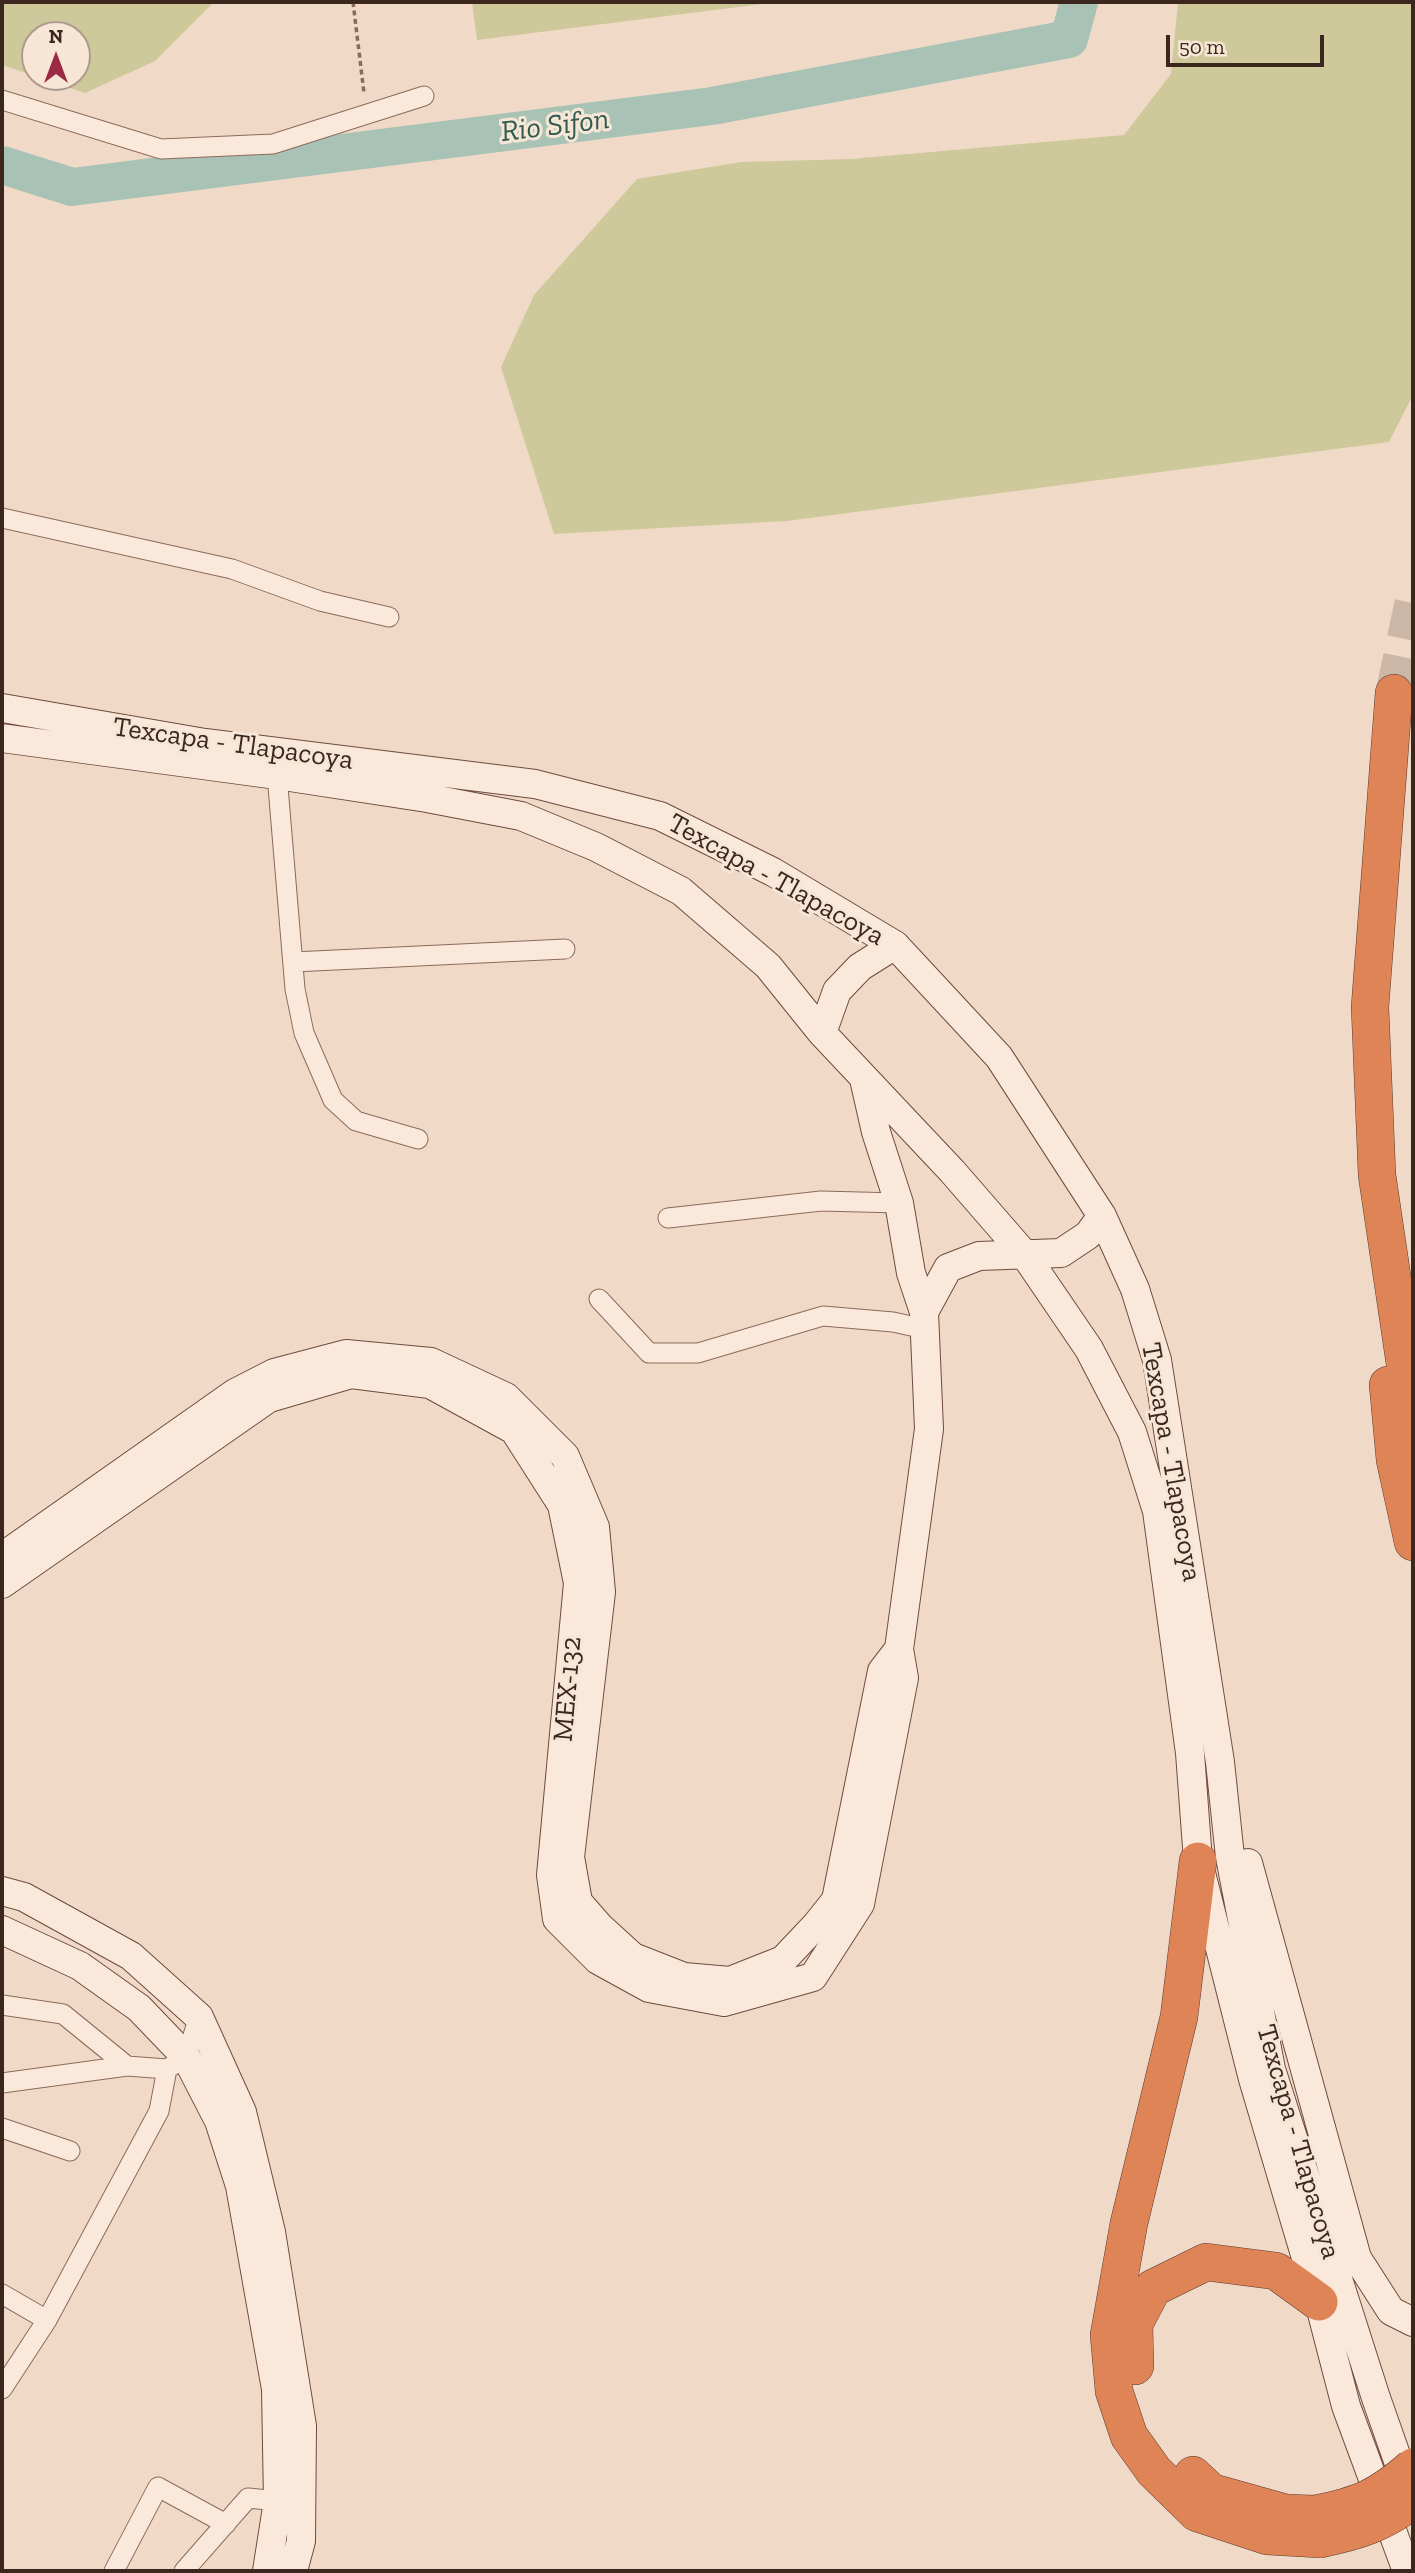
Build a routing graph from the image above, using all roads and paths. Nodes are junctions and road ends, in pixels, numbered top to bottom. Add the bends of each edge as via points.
1 (353, 2) edge
2 (424, 96) dead end
3 (2, 100) edge
4 (366, 114) junction
5 (2, 518) edge
6 (389, 617) dead end
7 (1394, 692) tunnel mouth
8 (2, 708) edge
9 (2, 738) edge
10 (277, 775) junction
11 (1398, 835) edge
12 (895, 945) junction
13 (565, 949) dead end
14 (293, 962) junction
15 (822, 1033) junction
16 (863, 1077) junction
17 (418, 1139) dead end
18 (1377, 1175) junction
19 (899, 1203) junction
20 (1102, 1216) junction
21 (668, 1218) dead end
22 (1025, 1255) junction
23 (599, 1299) dead end
24 (924, 1321) junction
25 (1413, 1418) edge
26 (1413, 1542) edge
27 (2, 1557) edge
28 (2, 1584) edge
29 (899, 1649) junction
30 (1220, 1762) junction
31 (1198, 1861) junction
32 (2, 1891) edge
33 (2, 1930) edge
34 (2, 2005) edge
35 (199, 2017) junction
36 (177, 2063) junction
37 (127, 2066) junction
38 (2, 2083) edge
39 (2, 2128) edge
40 (70, 2151) dead end
41 (2, 2294) edge
42 (1319, 2302) junction
43 (47, 2320) junction
44 (1413, 2322) edge
45 (2, 2389) edge
46 (1413, 2467) edge
47 (1413, 2499) edge
48 (278, 2501) junction
49 (1413, 2504) edge
50 (226, 2524) junction
51 (1318, 2527) junction
52 (114, 2571) edge
53 (184, 2571) edge
54 (267, 2571) edge
55 (293, 2571) edge
56 (1408, 2571) edge

1 - 4 path
2 - 4 street
3 - 4 street via 161,149 273,144
5 - 6 street via 232,569 320,601
7 - 11 highway
8 - 12 main road, Texcapa - Tlapacoya via 205,743 535,784 660,816 773,872
9 - 10 main road, Texcapa - Tlapacoya
10 - 14 street
10 - 15 main road, Texcapa - Tlapacoya via 521,816 596,847 681,891 768,966
11 - 18 highway via 1370,1007
12 - 15 main road via 860,967 837,991
12 - 20 main road, Texcapa - Tlapacoya via 999,1057
13 - 14 street
14 - 17 street via 304,1033 333,1100 356,1121
15 - 16 main road, Texcapa - Tlapacoya
16 - 19 main road
16 - 22 main road, Texcapa - Tlapacoya
18 - 25 highway
18 - 26 highway via 1373,1228 1395,1460
19 - 21 street via 821,1201
19 - 24 main road
20 - 22 main road via 1088,1235 1062,1253
20 - 30 main road, Texcapa - Tlapacoya via 1135,1289 1157,1360
22 - 24 main road via 979,1255 948,1268
22 - 31 main road, Texcapa - Tlapacoya via 1088,1349 1132,1432 1157,1511 1190,1753
23 - 24 street via 649,1353 698,1353 823,1316
24 - 29 main road, MEX-132 via 929,1429
27 - 29 main road, MEX-132 via 235,1393 274,1373 346,1354 431,1362 506,1397 565,1456 595,1527 601,1592 570,1857 578,1902 634,1957 684,1977 730,1981 783,1960 836,1899 882,1671
28 - 29 main road, MEX-132 via 269,1398 351,1374 430,1384 514,1430 562,1505 578,1583 551,1875 557,1919 598,1960 649,1988 724,2002 813,1977 860,1904 904,1678
30 - 44 main road via 1357,2258 1391,2311
30 - 49 main road, Texcapa - Tlapacoya via 1230,1857 1271,2068
31 - 42 main road, Texcapa - Tlapacoya via 1253,2079
31 - 51 highway via 1179,2017 1129,2223 1109,2335 1114,2391 1129,2436 1154,2471 1197,2513 1267,2536
32 - 35 main road via 24,1897 131,1956
33 - 36 main road via 79,1966 139,2008
34 - 37 street via 63,2014
35 - 36 street
35 - 55 main road via 242,2112 271,2232 302,2426 301,2541
36 - 37 street
36 - 43 street via 159,2111
36 - 48 main road via 219,2121 240,2186 276,2389
37 - 38 street
39 - 40 street
41 - 43 street
42 - 51 highway via 1276,2271 1206,2262 1153,2288 1134,2324 1135,2387 1163,2448 1211,2491
42 - 56 main road, Texcapa - Tlapacoya via 1346,2406
43 - 45 street
46 - 51 highway, bridge via 1388,2489
47 - 51 highway, bridge via 1361,2531
48 - 50 street via 248,2498
48 - 54 main road
50 - 52 street via 158,2487
50 - 53 street

